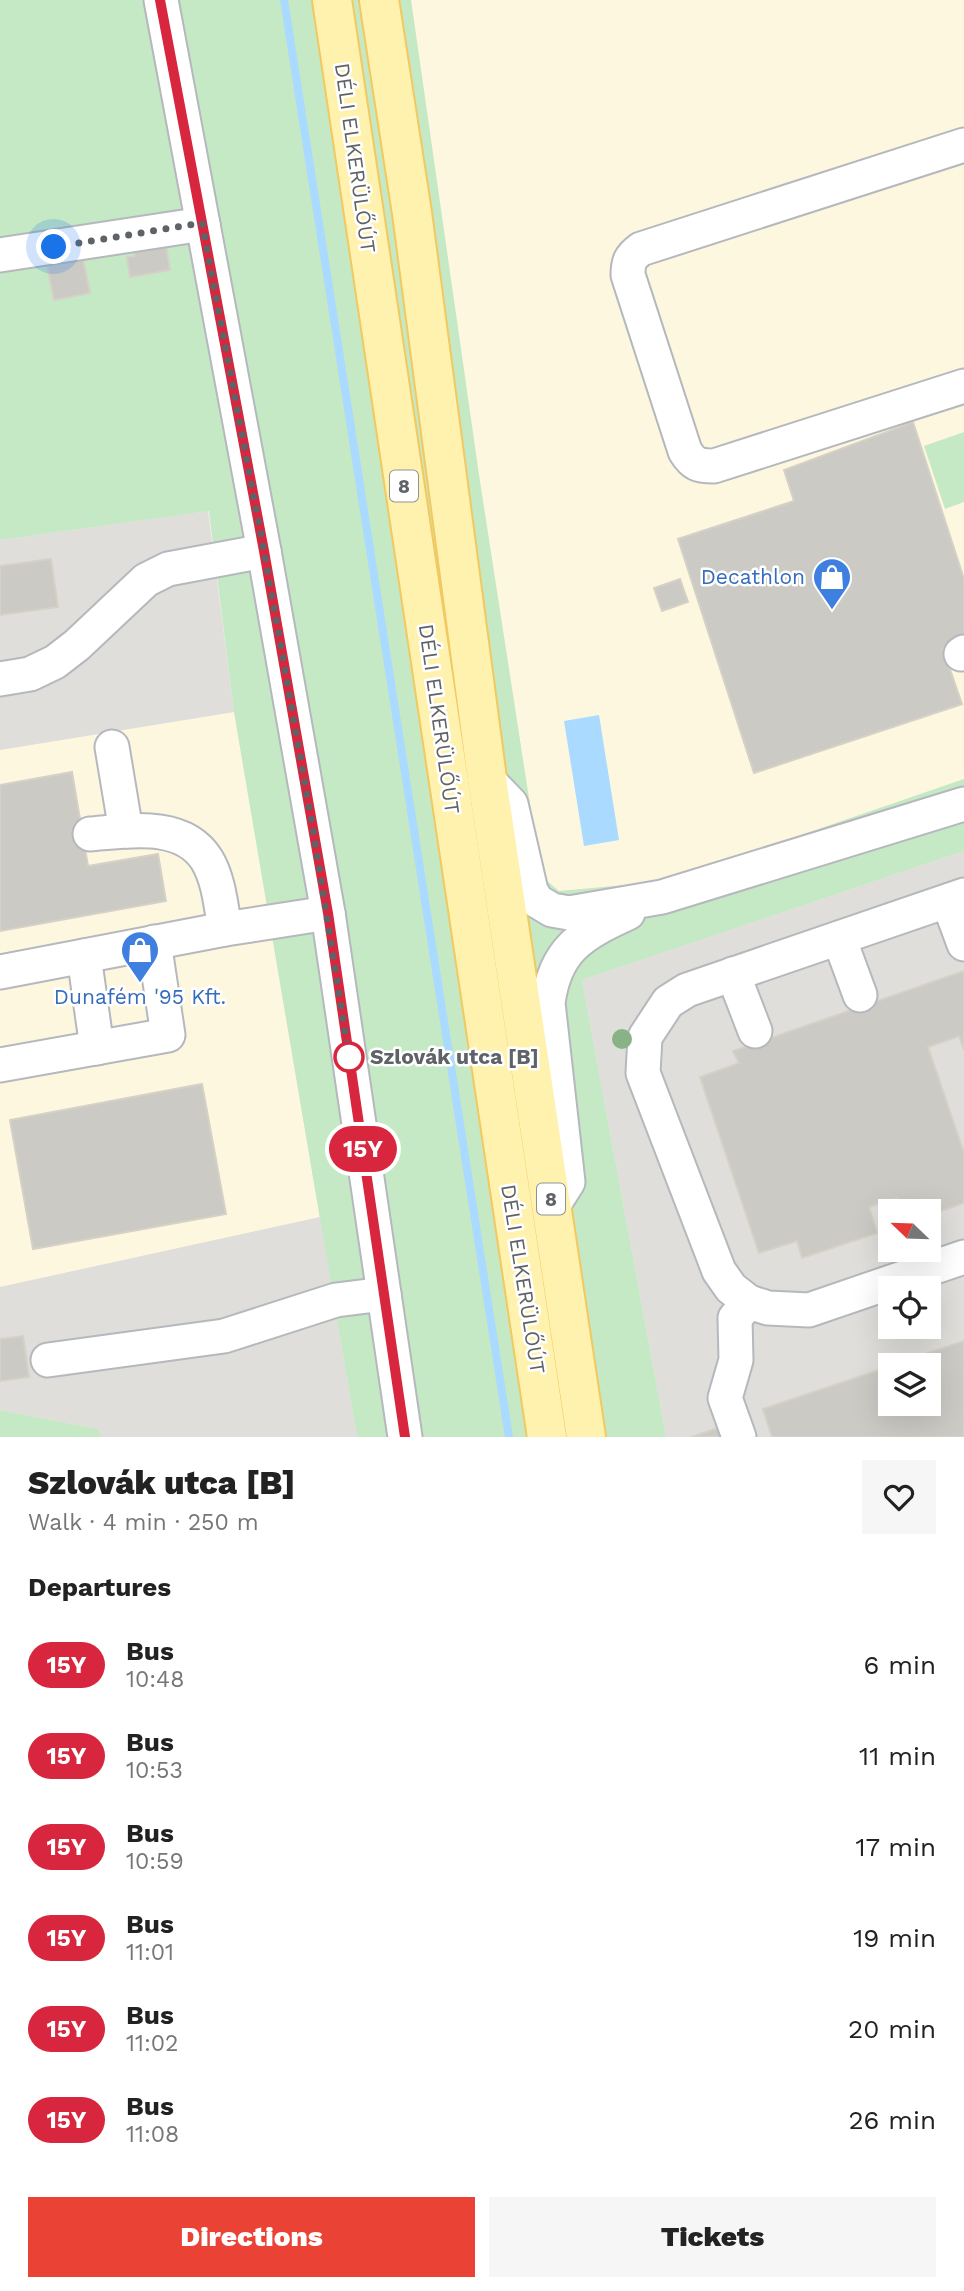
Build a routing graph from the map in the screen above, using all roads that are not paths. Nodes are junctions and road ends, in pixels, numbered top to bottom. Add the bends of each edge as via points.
1 (160, 0) edge
2 (332, 0) edge
3 (379, 0) edge
4 (964, 145) edge
5 (202, 223) junction
6 (0, 256) edge
7 (964, 386) edge
8 (264, 551) junction
9 (0, 679) edge
10 (112, 747) dead end
11 (487, 779) junction
12 (964, 804) edge
13 (126, 831) junction
14 (90, 834) dead end
15 (662, 897) junction
16 (956, 898) edge
17 (328, 913) junction
18 (225, 929) junction
19 (839, 938) junction
20 (154, 942) junction
21 (964, 944) edge
22 (84, 956) junction
23 (0, 972) edge
24 (733, 974) junction
25 (860, 995) dead end
26 (755, 1031) dead end
27 (97, 1048) junction
28 (0, 1065) edge
29 (552, 1207) junction
30 (964, 1257) edge
31 (384, 1294) junction
32 (749, 1303) junction
33 (48, 1360) dead end
34 (405, 1437) edge
35 (547, 1437) edge
36 (586, 1437) edge
37 (739, 1437) edge

1 - 5 street
2 - 35 main road, DÉLI ELKERÜLŐÚT / 8
3 - 11 main road, DÉLI ELKERÜLŐÚT / 8
4 - 7 street via 641,249 631,256 628,275 685,451 699,466 713,466
5 - 6 street
5 - 8 street
8 - 9 street via 168,569 146,580 55,662 30,674
8 - 17 street
10 - 13 street
11 - 15 street via 511,804 524,870 537,901 569,913
11 - 29 main road, DÉLI ELKERÜLŐÚT / 8
12 - 15 street
13 - 14 street
13 - 18 street via 180,836 196,847 208,860 216,882
15 - 29 street via 590,931 573,946 551,981 548,1003 568,1182
16 - 19 street
16 - 21 street
17 - 18 street
17 - 31 street
18 - 20 street
19 - 24 street
19 - 25 street
20 - 22 street
20 - 27 street via 168,1035
22 - 23 street
22 - 27 street
24 - 26 street
24 - 32 street via 687,989 668,1002 645,1037 643,1073 719,1271
27 - 28 street
29 - 36 main road, DÉLI ELKERÜLŐÚT / 8
30 - 32 street via 809,1310
31 - 33 street via 336,1300 224,1336
31 - 34 street
32 - 37 street via 735,1318 736,1360 725,1398

